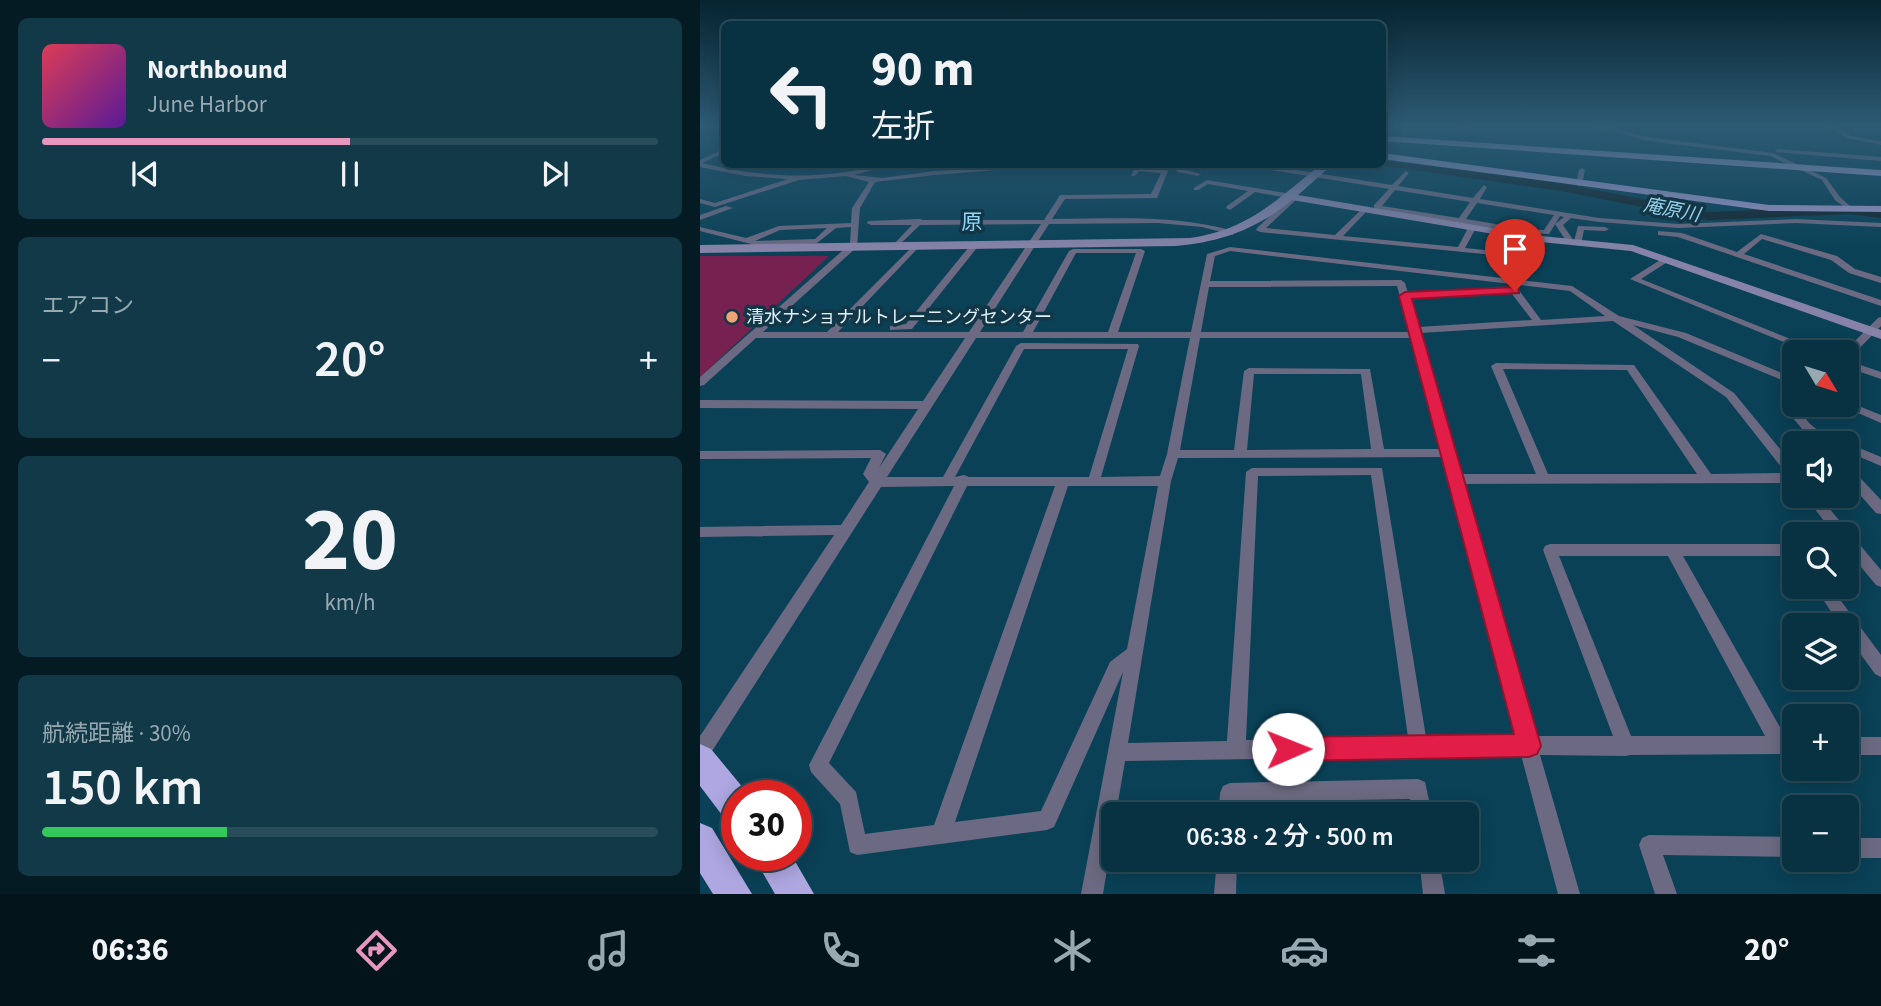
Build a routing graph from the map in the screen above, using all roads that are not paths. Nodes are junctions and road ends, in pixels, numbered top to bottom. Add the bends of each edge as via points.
1 (707, 167) edge
2 (1457, 167) edge
3 (1796, 167) edge
4 (1800, 167) junction
5 (877, 168) edge
6 (937, 168) edge
7 (1029, 168) edge
8 (1176, 168) edge
9 (1243, 168) edge
10 (1267, 168) edge
11 (1324, 168) edge
12 (712, 169) junction
13 (1582, 170) dead end
14 (1238, 172) dead end
15 (1406, 173) dead end
16 (1881, 173) edge
17 (933, 174) junction
18 (1198, 174) dead end
19 (1133, 175) dead end
20 (1315, 175) junction
21 (700, 176) edge
22 (802, 176) junction
23 (849, 176) junction
24 (1229, 178) dead end
25 (872, 183) junction
26 (1220, 184) junction
27 (1579, 184) junction
28 (1484, 187) dead end
29 (1393, 188) junction
30 (1196, 189) dead end
31 (1250, 189) junction
32 (1291, 197) junction
33 (700, 201) edge
34 (1474, 201) junction
35 (723, 202) junction
36 (1846, 206) junction
37 (1230, 208) dead end
38 (1363, 209) junction
39 (1881, 209) edge
40 (1558, 214) junction
41 (1570, 216) junction
42 (700, 218) edge
43 (920, 221) junction
44 (1048, 221) junction
45 (871, 223) dead end
46 (856, 225) junction
47 (1467, 225) junction
48 (1881, 225) edge
49 (833, 226) junction
50 (700, 229) edge
51 (1230, 233) junction
52 (1336, 239) junction
53 (746, 242) junction
54 (1574, 242) junction
55 (854, 244) junction
56 (898, 244) junction
57 (917, 244) junction
58 (976, 244) junction
59 (1033, 244) junction
60 (700, 249) edge
61 (1460, 250) junction
62 (1738, 255) junction
63 (1514, 256) dead end
64 (1668, 259) junction
65 (1881, 280) edge
66 (1205, 284) junction
67 (1405, 296) junction
68 (1881, 303) edge
69 (1615, 318) junction
70 (1881, 320) edge
71 (1538, 322) junction
72 (1415, 332) junction
73 (973, 334) junction
74 (1027, 334) junction
75 (1112, 334) junction
76 (1195, 334) junction
77 (1876, 334) edge
78 (752, 335) junction
79 (831, 335) junction
80 (854, 335) junction
81 (1788, 340) edge
82 (1859, 346) edge
83 (1859, 368) edge
84 (1881, 376) edge
85 (1782, 377) edge
86 (700, 383) edge
87 (700, 404) edge
88 (927, 405) junction
89 (1859, 410) edge
90 (1798, 417) edge
91 (1881, 419) edge
92 (1810, 430) edge
93 (1859, 452) edge
94 (1378, 453) junction
95 (1447, 453) junction
96 (1173, 454) junction
97 (1240, 454) junction
98 (700, 455) edge
99 (1782, 462) edge
100 (1881, 462) edge
101 (1782, 477) edge
102 (1707, 478) junction
103 (1455, 479) junction
104 (1544, 479) junction
105 (956, 480) junction
106 (1064, 480) junction
107 (1094, 480) junction
108 (1165, 481) junction
109 (876, 482) junction
110 (1859, 484) edge
111 (1821, 508) edge
112 (1881, 509) edge
113 (1832, 522) edge
114 (845, 530) junction
115 (700, 533) edge
116 (1672, 550) junction
117 (1782, 550) edge
118 (1859, 555) edge
119 (1881, 581) edge
120 (1831, 599) edge
121 (1135, 653) junction
122 (1881, 668) edge
123 (1782, 737) edge
124 (1782, 745) edge
125 (1418, 746) junction
126 (1529, 746) junction
127 (1859, 746) edge
128 (1881, 746) edge
129 (1626, 747) junction
130 (1236, 750) junction
131 (700, 752) edge
132 (1118, 752) junction
133 (700, 760) edge
134 (721, 787) edge
135 (1230, 802) edge
136 (1420, 802) edge
137 (941, 834) junction
138 (700, 841) edge
139 (1782, 847) edge
140 (1859, 848) edge
141 (1881, 848) edge
142 (781, 871) edge
143 (1226, 872) edge
144 (1431, 872) edge
145 (795, 892) edge
146 (734, 894) edge
147 (1093, 894) edge
148 (1225, 894) edge
149 (1434, 894) edge
150 (1569, 894) edge
151 (1666, 894) edge

1 - 12 street
2 - 27 main road
3 - 4 main road
4 - 16 main road
4 - 36 street via 1829,183 1833,198
5 - 23 street
6 - 17 street
7 - 17 street
8 - 18 street
9 - 14 street
10 - 20 street
11 - 20 street
12 - 21 street
12 - 22 street
13 - 27 street
15 - 29 street
17 - 25 street
19 - 44 street via 1137,169 1165,171 1154,197 1063,197
20 - 29 street
20 - 32 street
22 - 23 street
22 - 35 street
23 - 25 street
24 - 26 street
25 - 46 street via 856,208
26 - 30 street via 1207,181
26 - 31 street
27 - 36 main road via 1769,208
28 - 34 street
29 - 34 street
29 - 47 street via 1377,207
31 - 32 street
31 - 37 street via 1252,192
32 - 38 street
32 - 51 street
32 - 52 street via 1261,230
33 - 35 street via 708,205
34 - 40 street
34 - 47 street
35 - 42 street via 730,208
36 - 39 main road
38 - 47 street
38 - 52 street
40 - 41 street
40 - 47 street via 1546,232
41 - 48 street via 1678,226 1796,221
41 - 54 street via 1559,224
43 - 44 street
43 - 45 street
43 - 56 street
44 - 51 street via 1175,222
44 - 59 street
46 - 49 street
46 - 55 street
47 - 54 street
47 - 61 street
49 - 53 street via 779,228
49 - 53 street via 817,241
50 - 53 street
51 - 59 street via 1171,243
52 - 61 street
54 - 62 street via 1586,227 1679,235
54 - 64 street via 1622,246
55 - 56 street
55 - 60 street
55 - 78 street
56 - 57 street
57 - 58 street
57 - 79 street
58 - 59 street
58 - 80 street via 909,327
59 - 73 street
61 - 63 street
62 - 65 street via 1761,236 1835,258 1852,271
62 - 68 street
64 - 77 street
64 - 81 street via 1634,279
66 - 67 street via 1401,283
66 - 69 street via 1211,254 1230,249 1559,285
66 - 76 street
67 - 71 street via 1515,291
67 - 72 street
69 - 71 street
69 - 85 street via 1682,335
69 - 99 street via 1730,395
70 - 77 street
71 - 72 street
72 - 76 street
72 - 95 street
73 - 74 street
73 - 80 street
73 - 88 street
74 - 75 street
74 - 75 street via 1073,251 1141,251
75 - 76 street
76 - 96 street
77 - 82 street
78 - 79 street
78 - 86 street
79 - 80 street
83 - 84 street
87 - 88 street
88 - 109 street
89 - 91 street
90 - 92 street
93 - 100 street
94 - 95 street
94 - 97 street
94 - 97 street via 1366,371 1248,371
95 - 103 street
96 - 97 street
96 - 108 street
98 - 109 street via 880,454 869,474
101 - 102 street
102 - 104 street
102 - 104 street via 1630,367 1496,366
103 - 104 street
103 - 126 street
105 - 106 street
105 - 107 street via 1021,346 1134,346
105 - 109 street
105 - 137 street via 818,765 849,799 857,845
106 - 107 street
106 - 137 street
107 - 108 street
108 - 121 street
109 - 114 street
110 - 112 street
111 - 113 street
114 - 115 street
114 - 131 street
116 - 117 street
116 - 123 street
116 - 129 street via 1550,550
118 - 119 street
120 - 122 street
121 - 132 street
121 - 137 street via 1116,667 1047,820
124 - 129 street
125 - 126 street
125 - 130 street
125 - 130 street via 1377,471 1252,472
126 - 129 street
126 - 150 street
127 - 128 street
130 - 132 street
132 - 147 street
133 - 134 highway
135 - 136 street via 1230,793 1418,789
138 - 146 highway
139 - 151 street via 1649,845
140 - 141 street
142 - 145 highway
143 - 148 street
144 - 149 street

